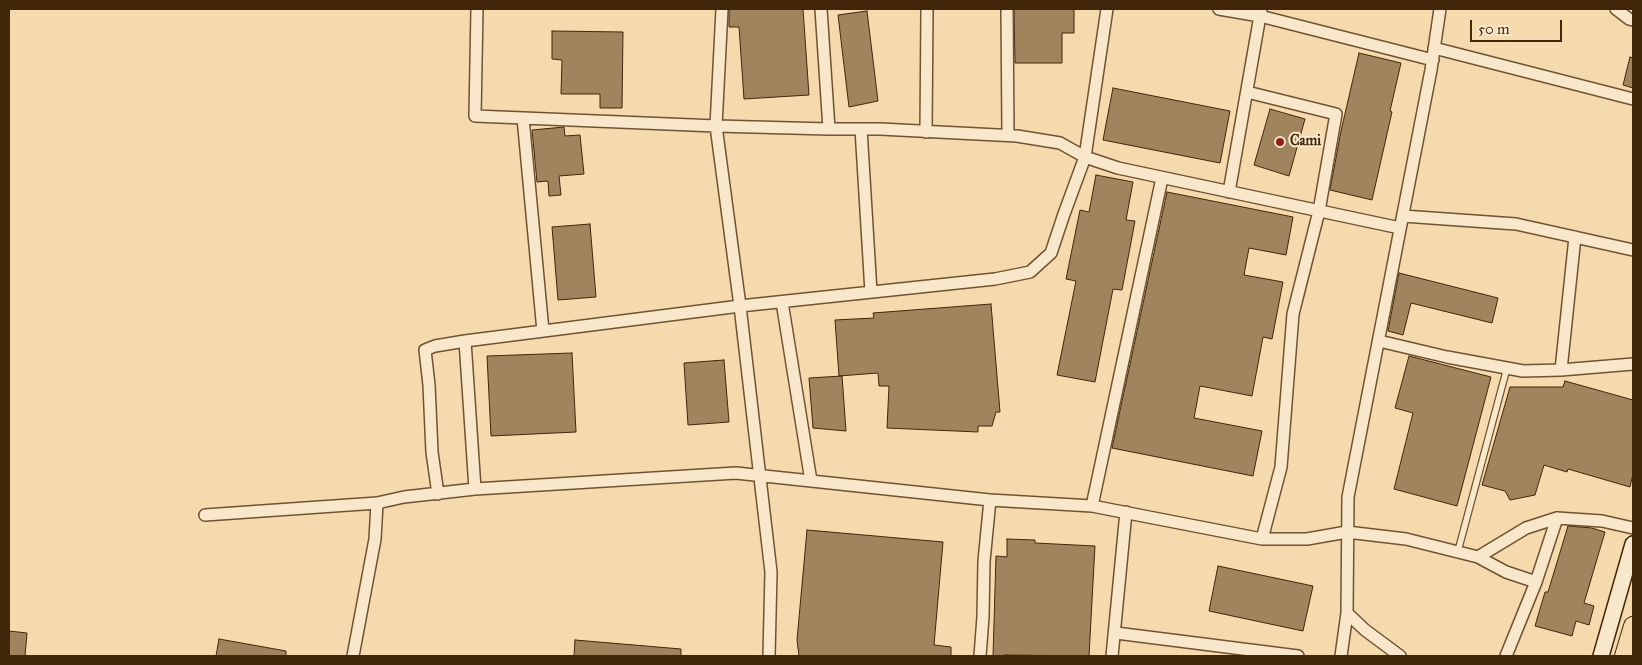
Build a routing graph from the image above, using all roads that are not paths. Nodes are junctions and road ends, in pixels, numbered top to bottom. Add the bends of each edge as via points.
1 (477, 9) edge
2 (722, 9) edge
3 (821, 9) edge
4 (927, 9) edge
5 (1008, 9) edge
6 (1107, 9) edge
7 (1219, 9) edge
8 (1440, 9) edge
9 (1616, 9) edge
10 (1260, 13) edge
11 (1633, 20) edge
12 (1434, 48) junction
13 (1433, 60) junction
14 (1246, 92) junction
15 (1633, 99) edge
16 (523, 118) junction
17 (716, 126) junction
18 (830, 129) junction
19 (862, 129) junction
20 (926, 132) junction
21 (1008, 135) junction
22 (1085, 157) junction
23 (1162, 178) junction
24 (1228, 192) junction
25 (1319, 211) junction
26 (1403, 216) junction
27 (1400, 228) junction
28 (1575, 237) junction
29 (1633, 250) edge
30 (871, 292) junction
31 (782, 302) junction
32 (740, 306) junction
33 (542, 332) junction
34 (1379, 341) junction
35 (465, 342) junction
36 (1633, 364) edge
37 (1507, 368) junction
38 (1561, 370) junction
39 (761, 476) junction
40 (810, 481) junction
41 (475, 489) junction
42 (438, 494) junction
43 (990, 500) junction
44 (377, 504) junction
45 (1092, 506) junction
46 (1126, 512) junction
47 (204, 515) dead end
48 (1557, 518) junction
49 (1633, 528) edge
50 (1347, 532) junction
51 (1262, 539) junction
52 (1633, 544) edge
53 (1458, 552) junction
54 (1478, 557) junction
55 (1536, 582) junction
56 (1347, 613) junction
57 (1633, 626) edge
58 (1116, 633) junction
59 (353, 656) edge
60 (769, 656) edge
61 (980, 656) edge
62 (1112, 656) edge
63 (1298, 656) edge
64 (1341, 656) edge
65 (1400, 656) edge
66 (1506, 656) edge
67 (1602, 656) edge
68 (1624, 656) edge

1 - 16 street via 475,116
2 - 17 street
3 - 18 street
4 - 20 street
5 - 21 street
6 - 22 street
7 - 10 street
8 - 12 street
9 - 11 street
10 - 13 street
10 - 14 street
12 - 13 street
12 - 15 street
13 - 26 street
14 - 24 street
14 - 25 street via 1336,114
16 - 17 street
16 - 33 street
17 - 18 street
17 - 32 street
18 - 19 street
19 - 20 street
19 - 30 street
20 - 21 street
21 - 22 street via 1060,143
22 - 23 street
22 - 30 street via 1051,253 1030,272 995,280
23 - 24 street
23 - 45 street
24 - 25 street
25 - 27 street
25 - 51 street via 1293,314 1281,467
26 - 27 street
26 - 28 street via 1516,224
27 - 34 street
28 - 29 street
28 - 38 street
30 - 31 street
31 - 32 street
31 - 40 street
32 - 33 street
32 - 39 street
33 - 35 street
34 - 37 street
34 - 50 street via 1348,497
35 - 41 street
35 - 42 street via 425,350
36 - 38 street
37 - 38 street
37 - 53 lane
39 - 40 street
39 - 41 street via 736,473
39 - 60 street via 771,572
40 - 43 street
41 - 42 street
42 - 44 street via 404,497
43 - 45 street
43 - 61 street
44 - 47 street
44 - 59 street via 375,539
45 - 46 street
46 - 51 street
46 - 58 street
48 - 49 street via 1602,521
48 - 54 street via 1526,528
48 - 55 street
50 - 51 street via 1307,539
50 - 53 street via 1406,539
50 - 56 street
52 - 67 main road
53 - 54 street
54 - 55 street via 1506,572
55 - 66 street
56 - 64 street
56 - 65 street
57 - 68 main road
58 - 62 street
58 - 63 street

